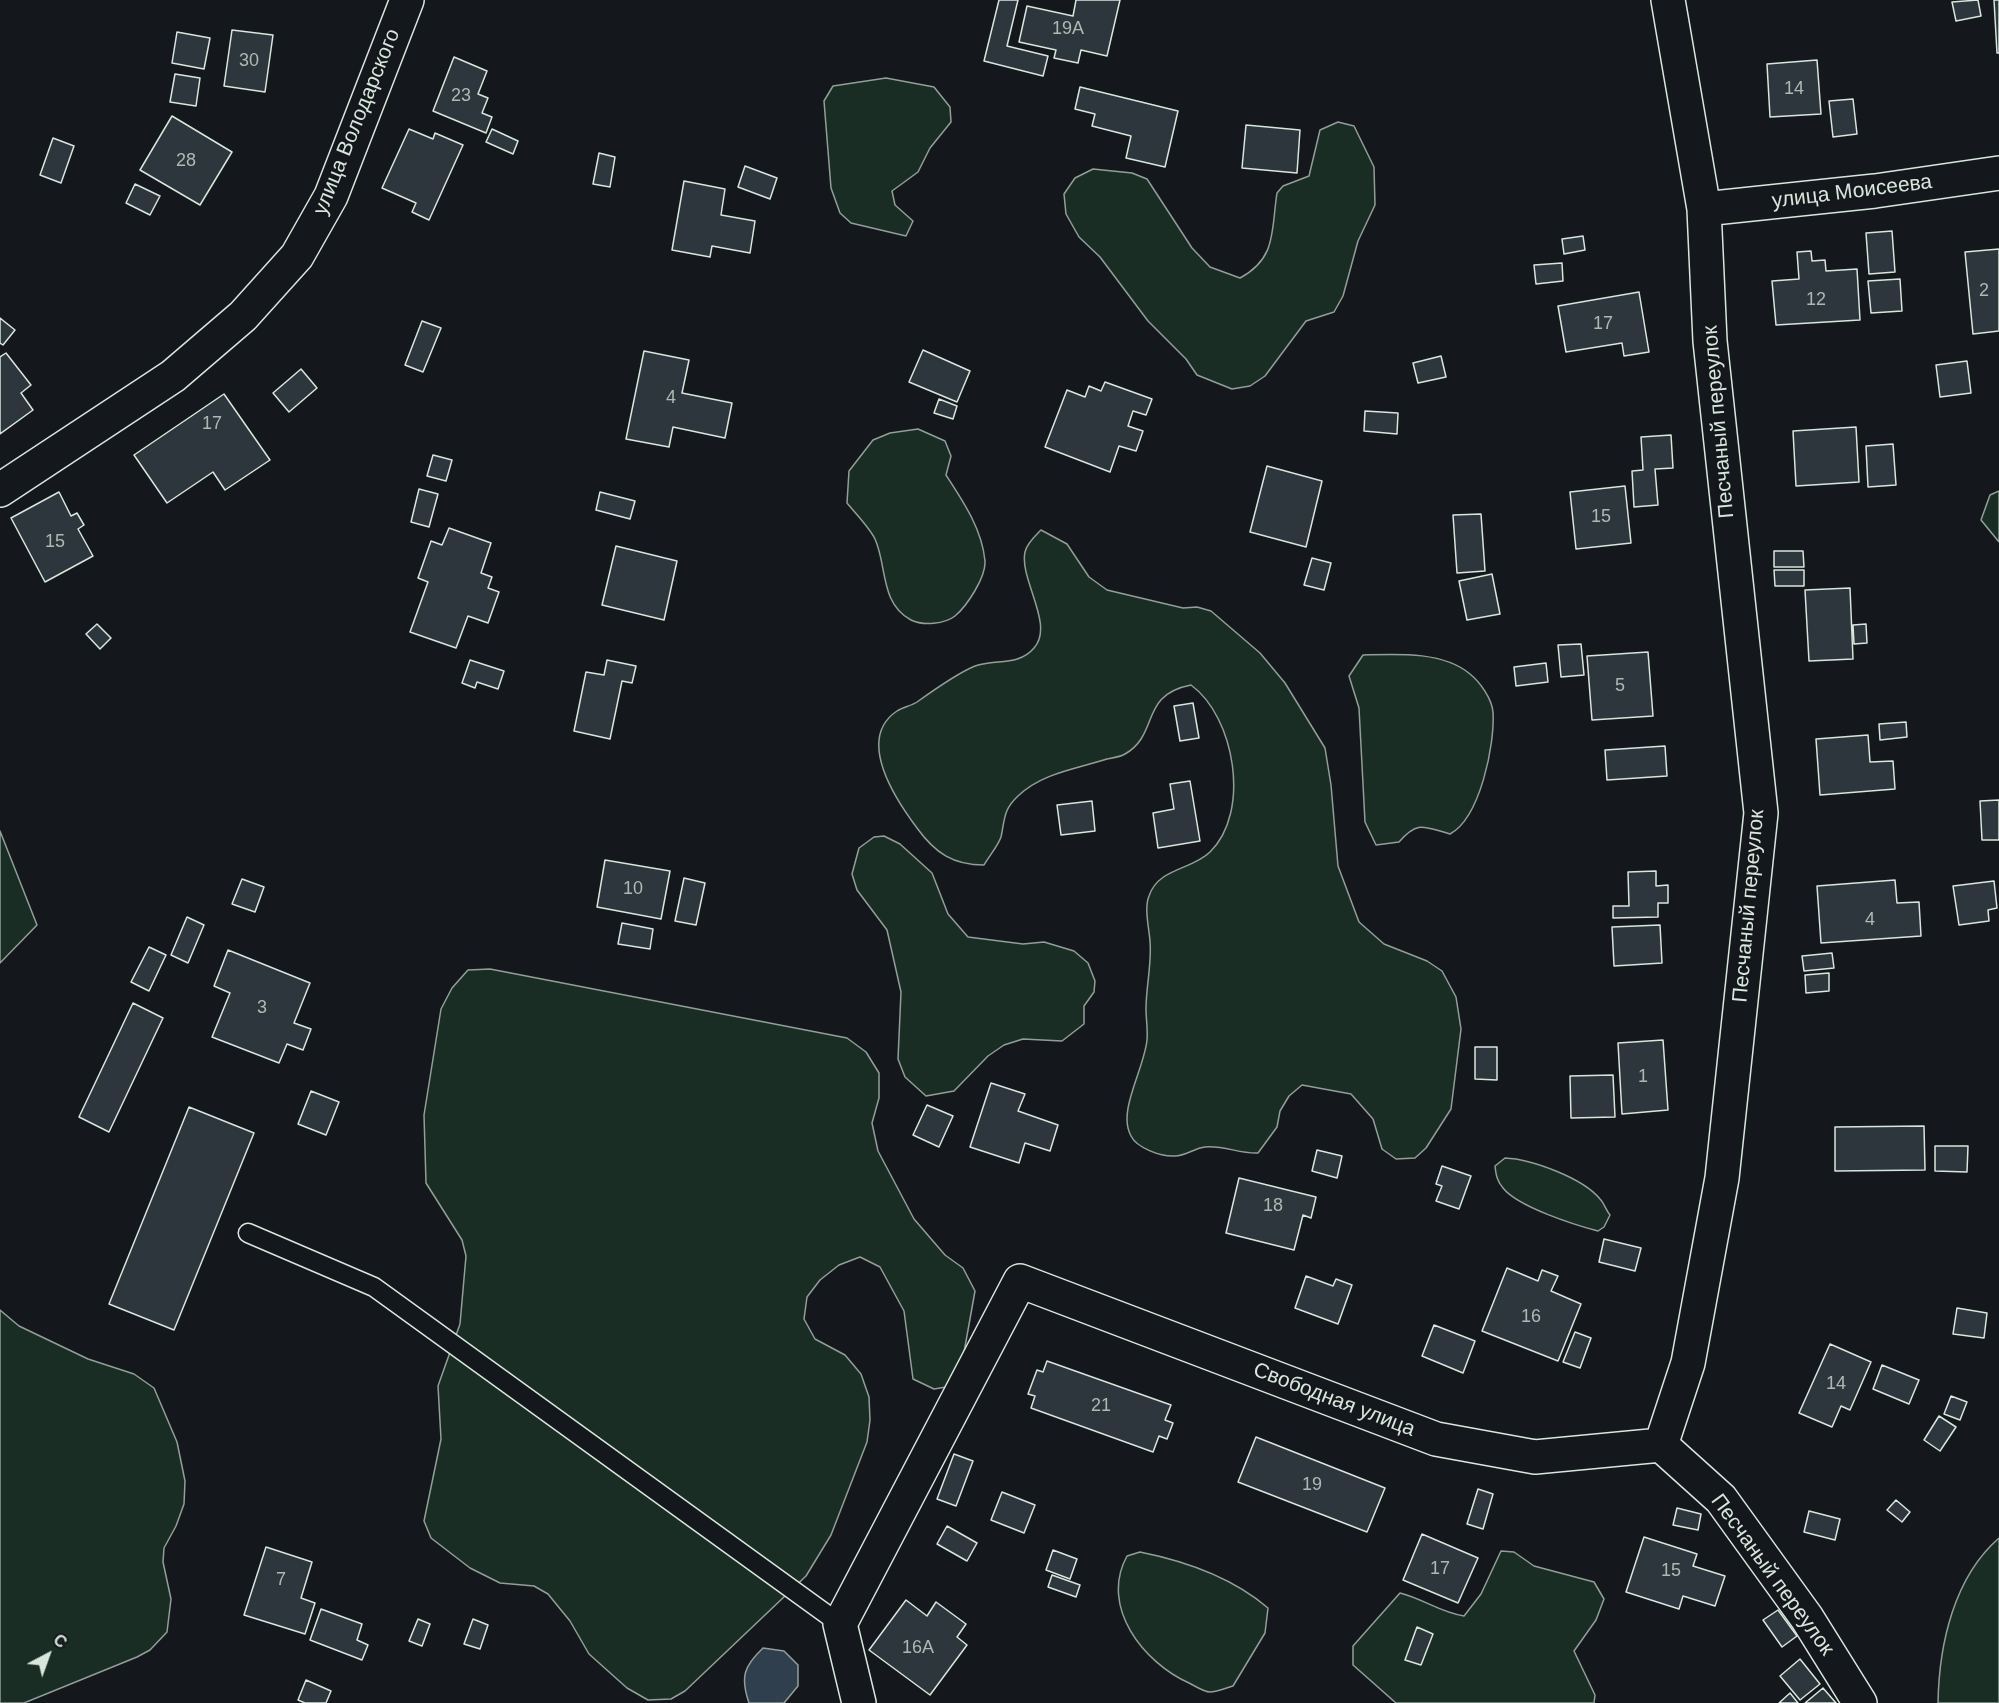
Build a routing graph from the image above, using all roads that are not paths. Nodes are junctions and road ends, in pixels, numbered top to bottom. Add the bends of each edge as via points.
1 (407, 0) edge
2 (1668, 0) edge
3 (1999, 173) edge
4 (1704, 209) junction
5 (0, 490) edge
6 (248, 1233) dead end
7 (1661, 1445) junction
8 (840, 1624) junction
9 (859, 1703) edge
10 (1860, 1703) edge

1 - 5 street, улица Володарского via 331,196 297,256 243,316 173,376
2 - 4 street, Песчаный переулок
3 - 4 street, улица Моисеева
4 - 7 street, Песчаный переулок via 1710,341 1761,813 1722,1178 1688,1363
6 - 8 lane via 374,1287
7 - 8 street, Свободная улица via 1535,1457 1436,1439 1020,1281
7 - 10 street, Песчаный переулок via 1721,1500 1807,1618
8 - 9 street

